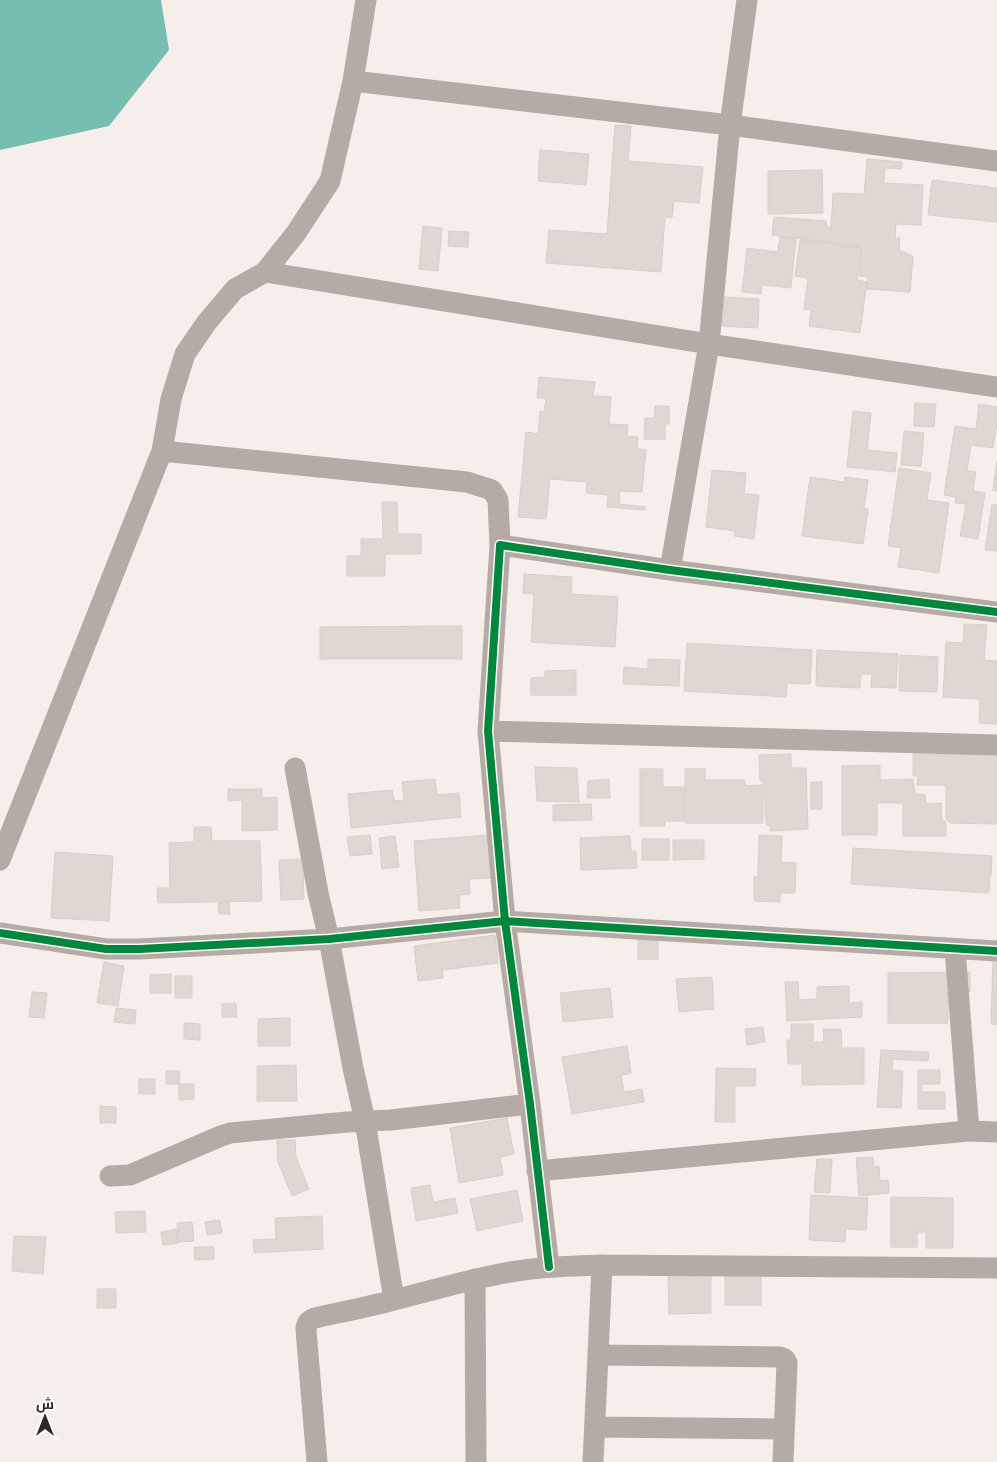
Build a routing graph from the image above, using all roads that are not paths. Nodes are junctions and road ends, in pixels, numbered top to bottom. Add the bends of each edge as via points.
1 (366, 0) edge
2 (747, 0) edge
3 (353, 81) junction
4 (730, 125) junction
5 (997, 161) edge
6 (266, 272) junction
7 (709, 344) junction
8 (997, 387) edge
9 (162, 450) junction
10 (500, 545) junction
11 (670, 570) junction
12 (997, 612) edge
13 (488, 731) junction
14 (997, 745) edge
15 (295, 768) dead end
16 (0, 860) edge
17 (505, 921) junction
18 (0, 933) edge
19 (329, 939) junction
20 (955, 949) junction
21 (997, 951) edge
22 (530, 1104) junction
23 (365, 1121) junction
24 (969, 1131) junction
25 (997, 1132) edge
26 (537, 1171) junction
27 (110, 1176) dead end
28 (602, 1265) junction
29 (549, 1267) junction
30 (997, 1268) edge
31 (475, 1280) junction
32 (394, 1300) junction
33 (598, 1355) junction
34 (595, 1427) junction
35 (784, 1429) junction
36 (317, 1462) edge
37 (476, 1462) edge
38 (593, 1462) edge
39 (783, 1462) edge

1 - 3 street
2 - 4 street
3 - 4 street
3 - 6 street via 330,181
4 - 5 street
4 - 7 street
6 - 7 street
6 - 9 street via 235,288 185,354 171,399
7 - 8 street
7 - 11 street
9 - 10 street via 467,482 492,490 498,500
9 - 16 street
10 - 11 street
10 - 13 street
11 - 12 street
13 - 14 street
13 - 17 street
15 - 19 street
17 - 19 street
17 - 20 street
17 - 22 street
18 - 19 street via 106,949
19 - 23 street
20 - 21 street
20 - 24 street
22 - 23 street
22 - 26 street
23 - 27 street via 230,1134 130,1175
23 - 32 street
24 - 25 street
24 - 26 street
26 - 29 street
28 - 29 street
28 - 30 street
28 - 33 street
29 - 31 street
31 - 32 street
31 - 37 street
32 - 36 street via 316,1318 307,1323
33 - 34 street
33 - 35 street via 785,1359 788,1363
34 - 35 street
34 - 38 street
35 - 39 street

